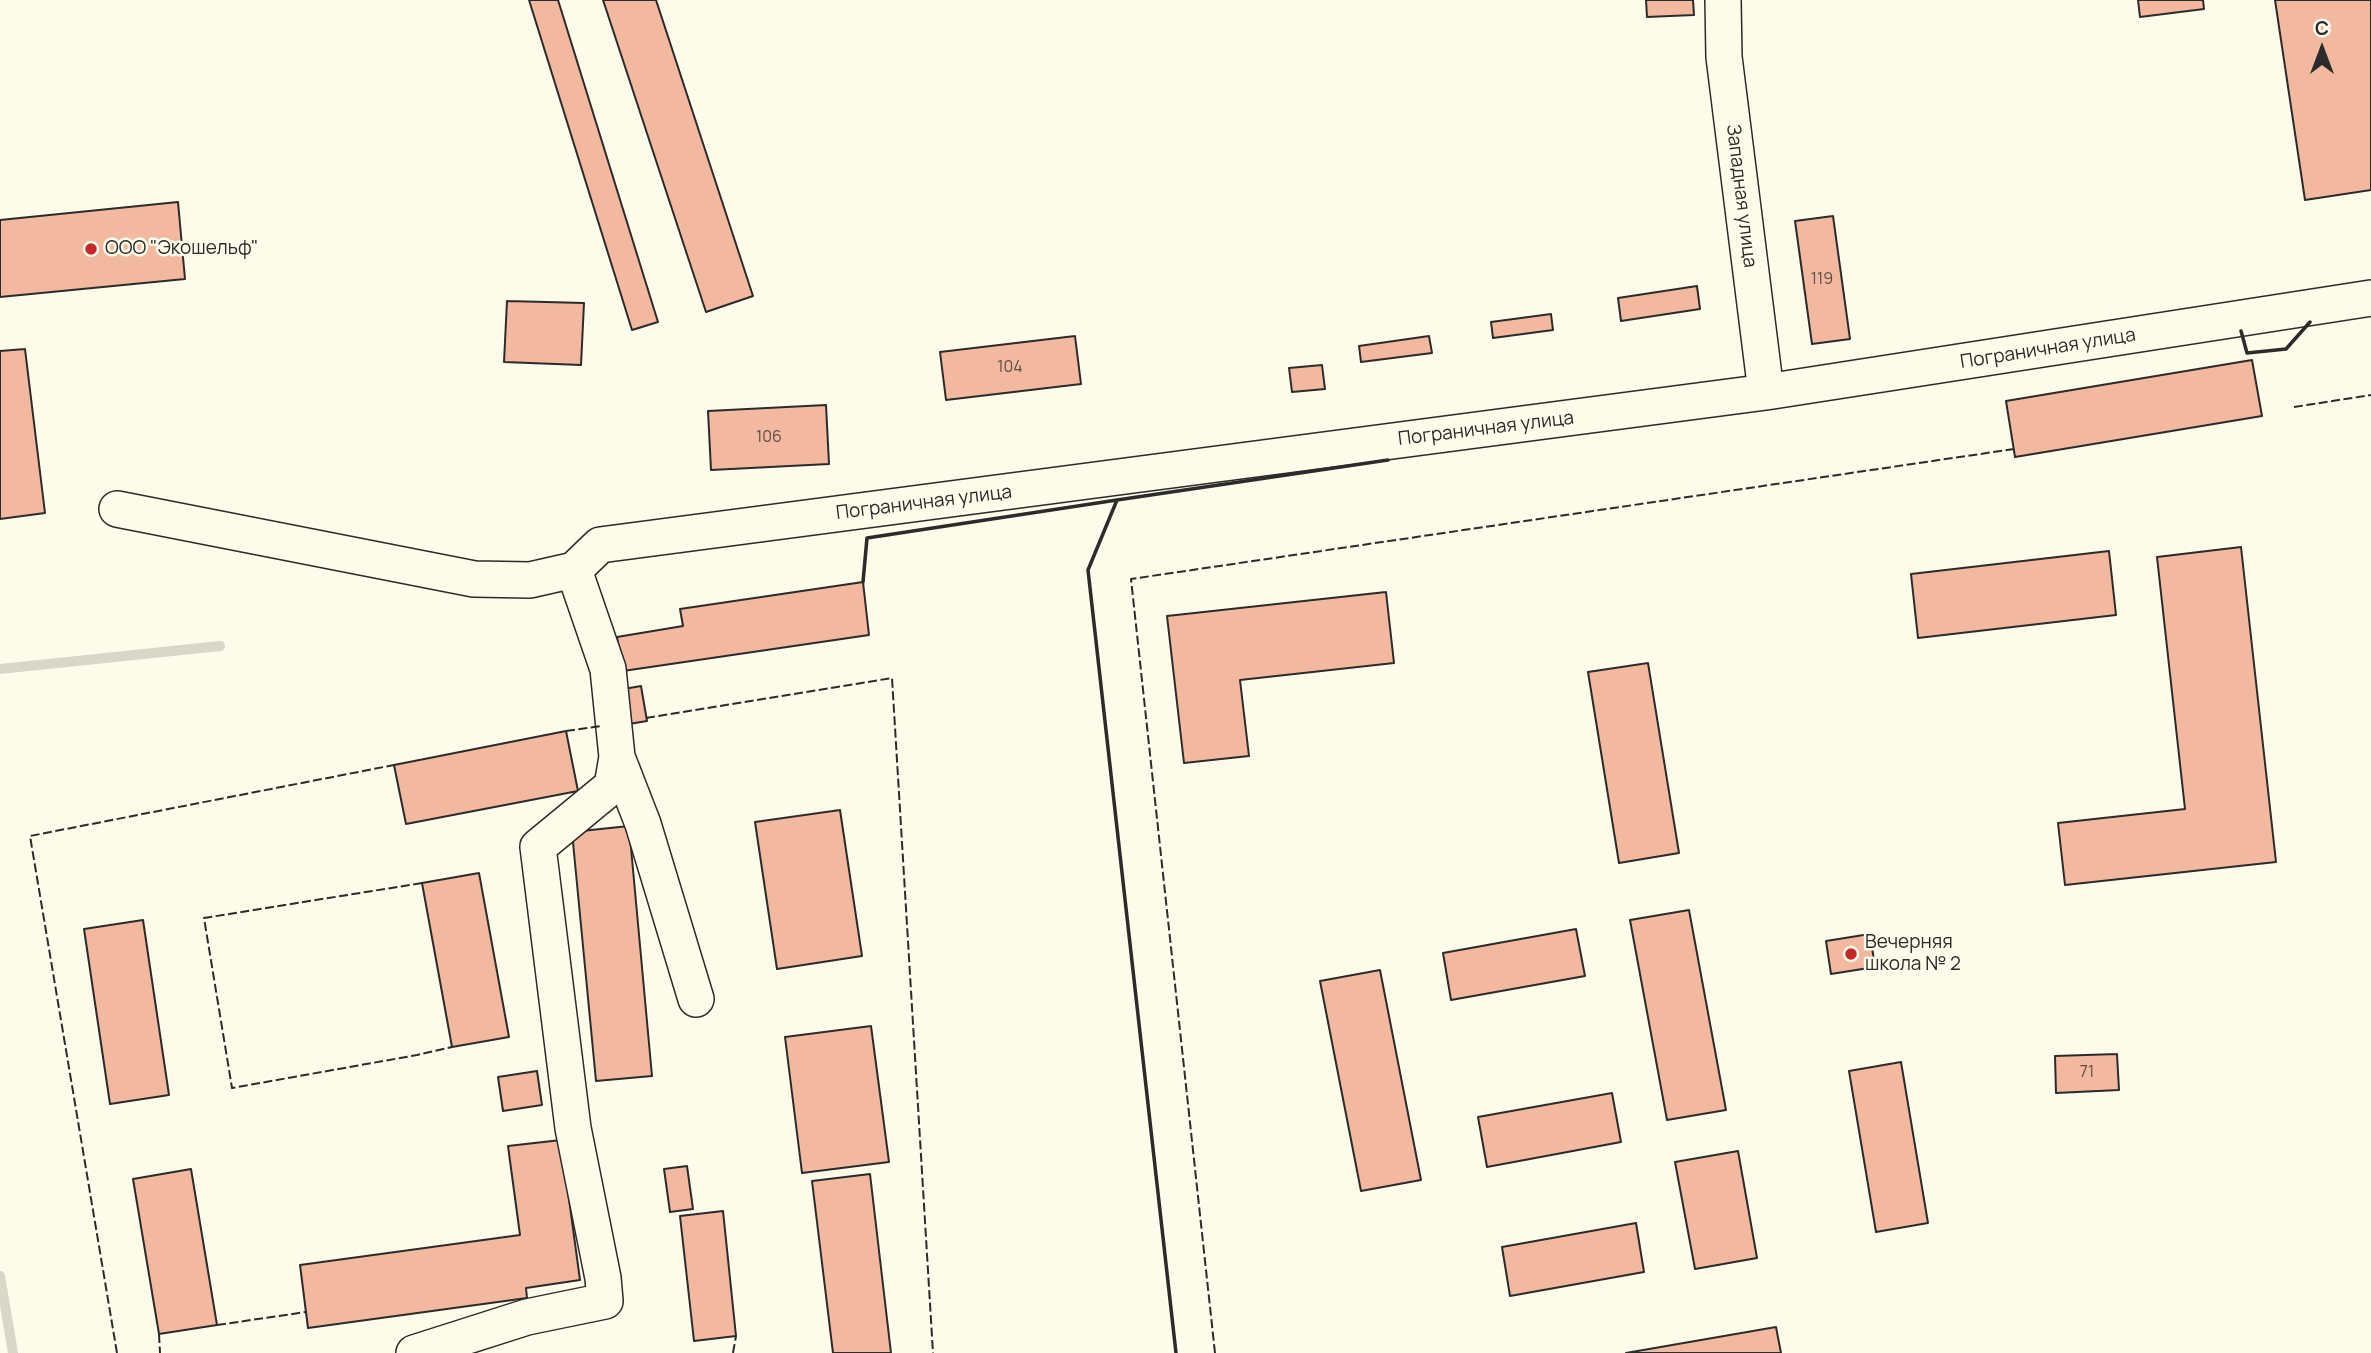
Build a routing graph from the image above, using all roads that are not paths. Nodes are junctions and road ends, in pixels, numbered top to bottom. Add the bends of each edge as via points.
1 (1723, 0) edge
2 (2371, 298) edge
3 (1766, 392) junction
4 (117, 509) dead end
5 (574, 570) junction
6 (617, 757) junction
7 (696, 999) dead end
8 (414, 1353) edge

1 - 3 street, Западная улица via 1724,57
2 - 3 street, Пограничная улица
3 - 5 street, Пограничная улица via 600,545
4 - 5 street via 474,579 530,580
5 - 6 street via 608,669
6 - 7 street via 643,824
6 - 8 street via 612,786 538,847 573,1128 605,1301 527,1317

